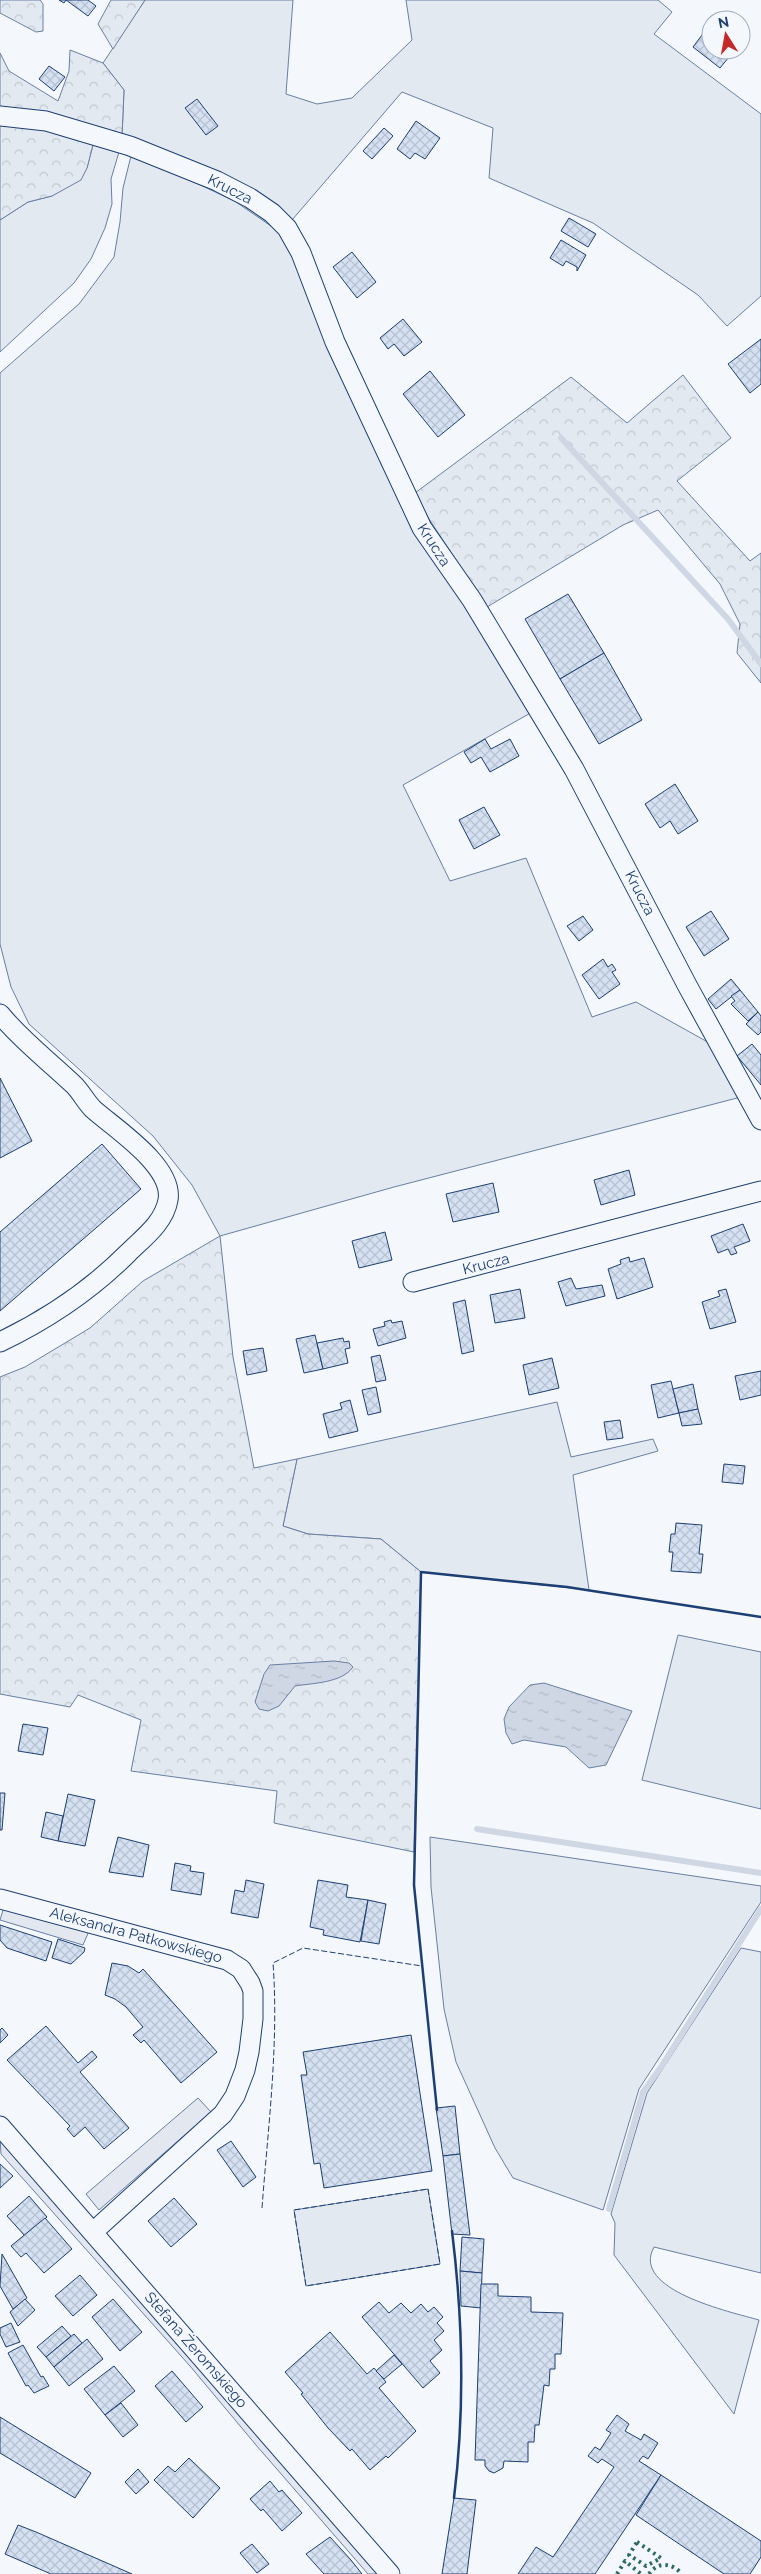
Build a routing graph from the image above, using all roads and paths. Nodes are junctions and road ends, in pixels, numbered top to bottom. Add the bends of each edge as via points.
1 (0, 116) edge
2 (0, 1014) edge
3 (761, 1120) edge
4 (761, 1191) edge
5 (413, 1282) dead end
6 (0, 1342) edge
7 (0, 1899) edge
8 (0, 2126) edge
9 (93, 2232) junction
10 (390, 2574) edge

1 - 3 street, Krucza via 46,121 130,146 250,198 287,228 301,253 335,342 422,528 472,600 574,769
2 - 6 street via 13,1030 76,1087 92,1108 151,1160 166,1184 169,1199 160,1222 120,1261 57,1310
4 - 5 street, Krucza
7 - 9 street, Aleksandra Patkowskiego via 227,1960 235,1964 253,1991 250,2052 234,2096 223,2114
8 - 9 street, Stefana Żeromskiego
9 - 10 street, Stefana Żeromskiego

